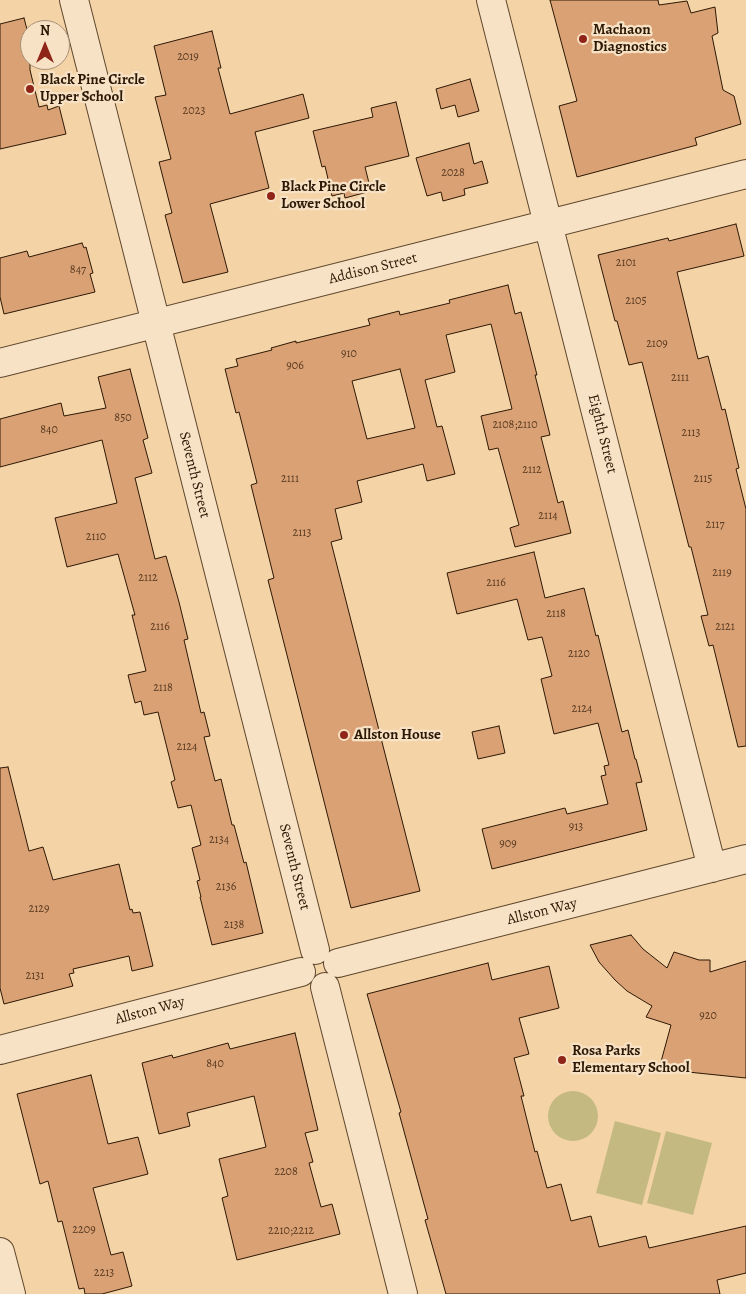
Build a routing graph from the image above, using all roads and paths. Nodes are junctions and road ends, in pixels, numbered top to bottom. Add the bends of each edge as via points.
1 (74, 0) edge
2 (491, 0) edge
3 (746, 174) edge
4 (548, 224) junction
5 (156, 324) junction
6 (0, 363) edge
7 (746, 859) edge
8 (712, 868) junction
9 (315, 950) junction
10 (338, 963) junction
11 (301, 972) junction
12 (325, 987) junction
13 (0, 1050) edge
14 (0, 1252) edge
15 (11, 1294) edge
16 (403, 1294) edge

1 - 5 street, Seventh Street
2 - 4 street, Eighth Street
3 - 4 street, Addison Street
4 - 5 street, Addison Street
4 - 8 street, Eighth Street
5 - 6 street, Addison Street
5 - 9 street, Seventh Street
7 - 8 street, Allston Way
8 - 10 street, Allston Way
9 - 10 street via 329,952
9 - 11 street via 303,958
10 - 12 street via 336,978
11 - 12 street via 310,985
11 - 13 street, Allston Way
12 - 16 street
14 - 15 street

